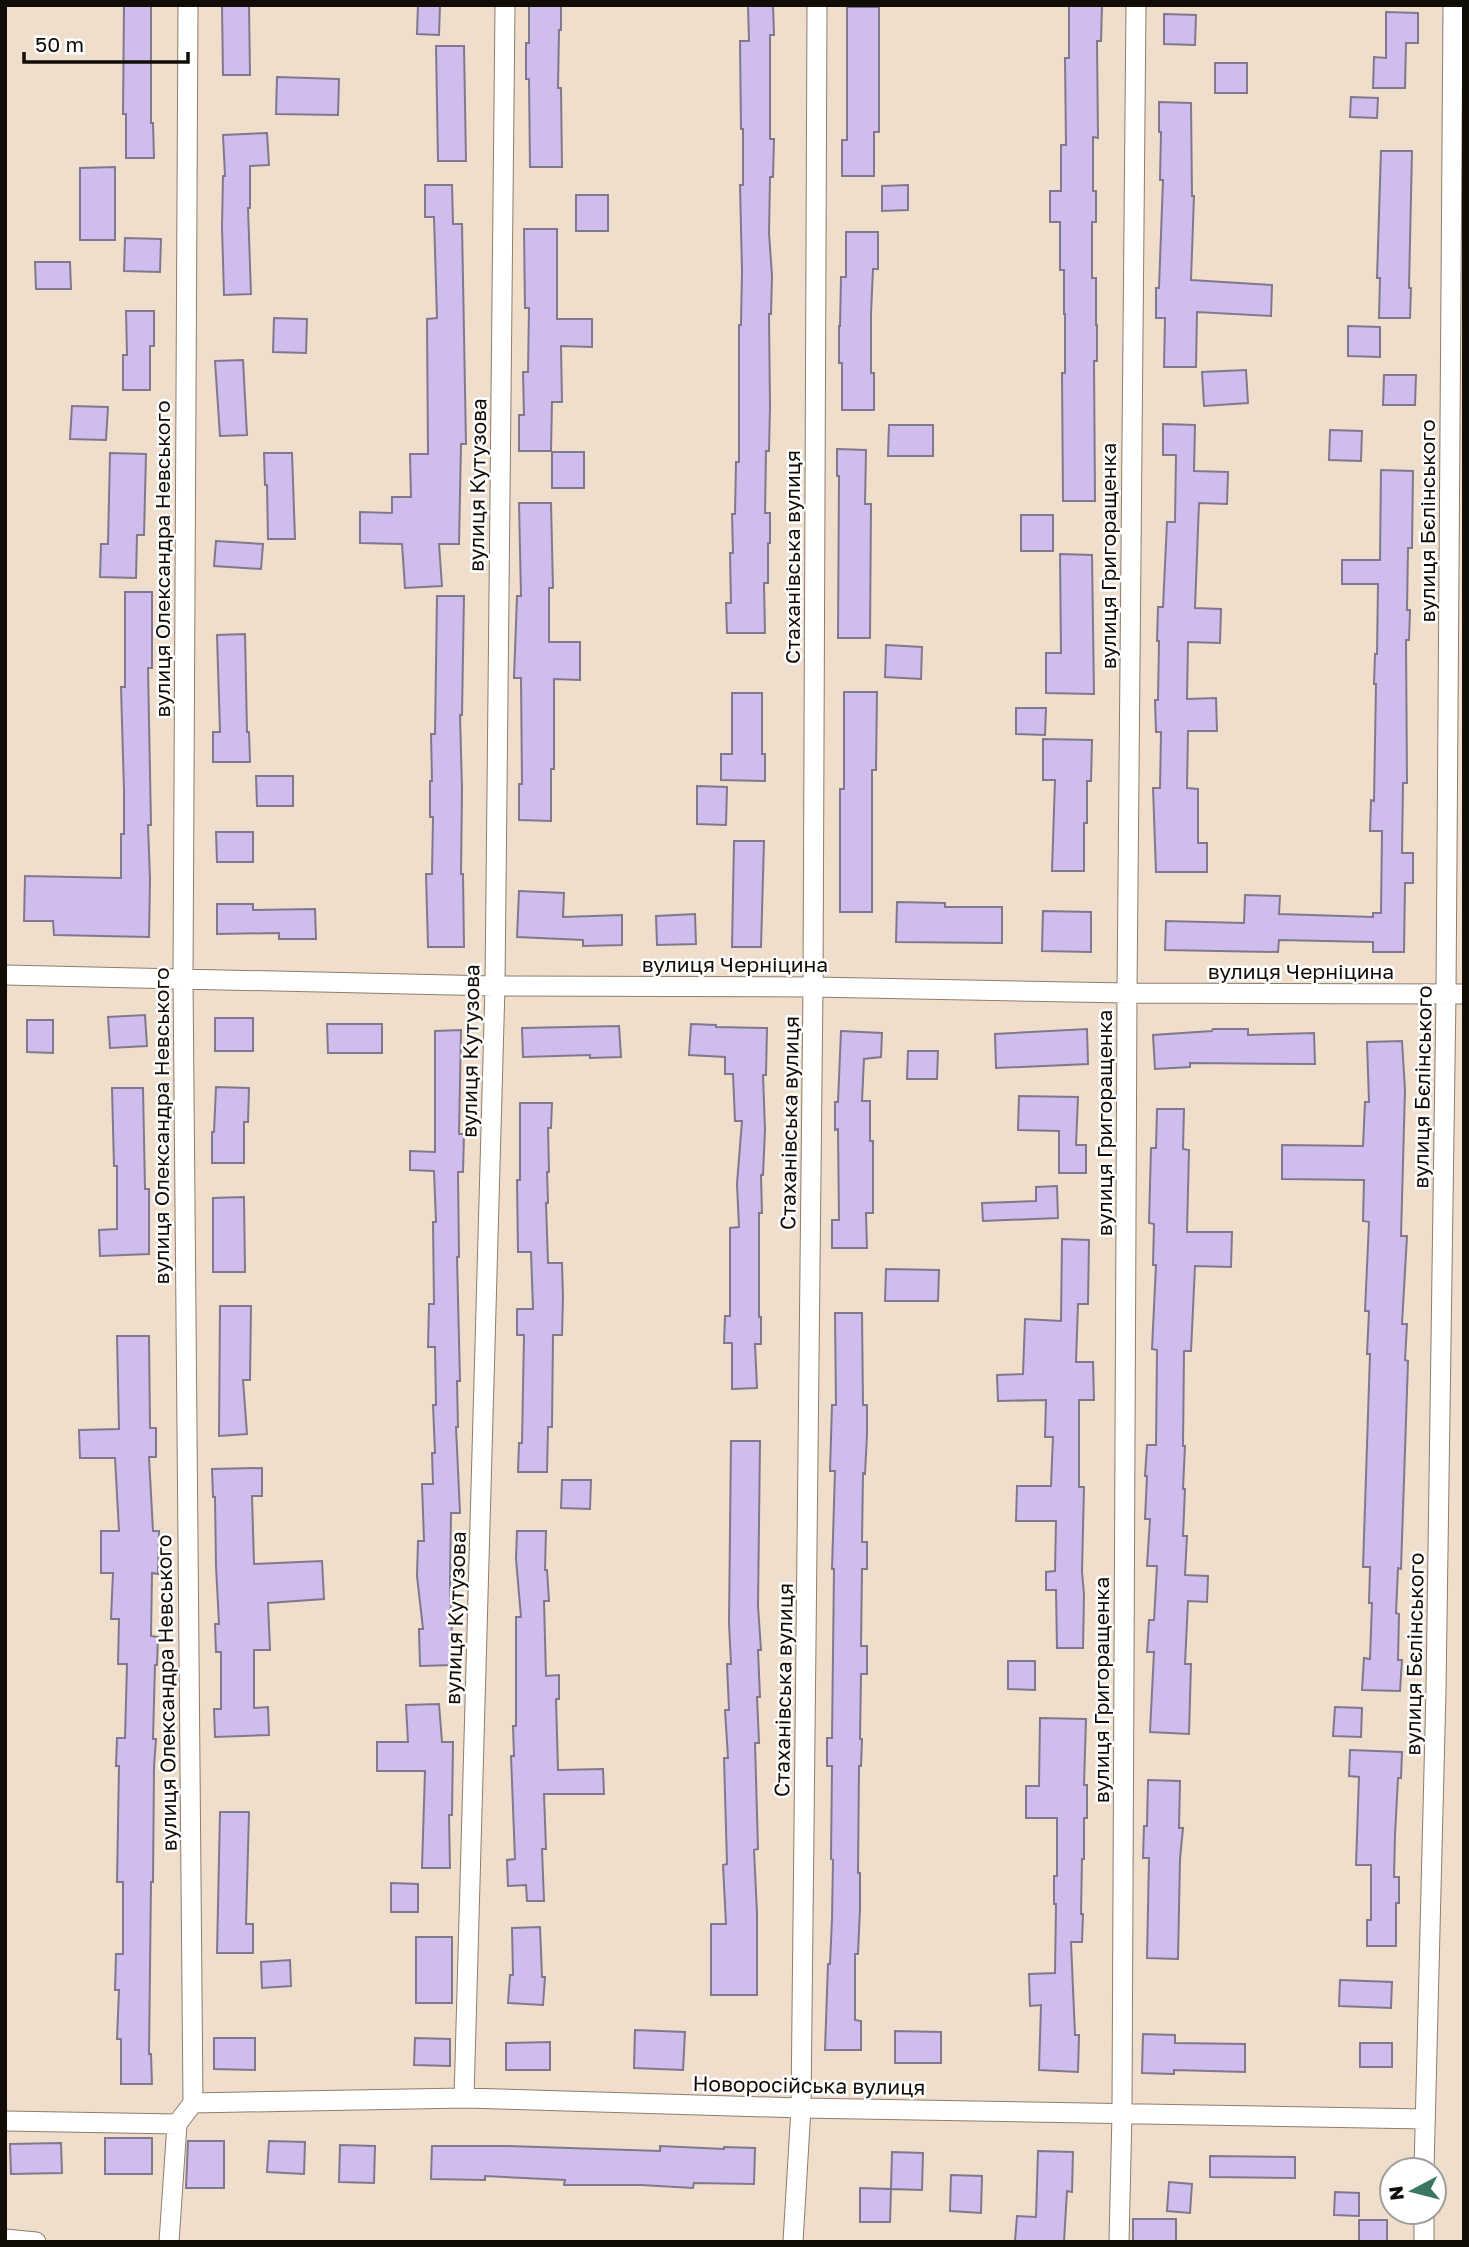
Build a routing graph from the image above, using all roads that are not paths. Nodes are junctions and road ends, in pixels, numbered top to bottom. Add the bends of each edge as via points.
1 (188, 5) edge
2 (505, 5) edge
3 (817, 5) edge
4 (1136, 5) edge
5 (1453, 5) edge
6 (5, 975) edge
7 (183, 979) junction
8 (495, 986) junction
9 (813, 987) junction
10 (1127, 993) junction
11 (1455, 994) edge
12 (464, 2098) junction
13 (193, 2103) junction
14 (801, 2108) junction
15 (1122, 2113) junction
16 (1425, 2119) junction
17 (5, 2121) edge
18 (177, 2124) junction
19 (1424, 2156) edge
20 (5, 2239) edge
21 (36, 2242) edge
22 (169, 2242) edge
23 (793, 2242) edge
24 (1119, 2242) edge

1 - 7 street, вулиця Олександра Невського
2 - 8 street, вулиця Кутузова
3 - 9 street, Стаханівська вулиця
4 - 10 street, вулиця Григоращенка
5 - 11 street, вулиця Бєлінського
6 - 7 street, вулиця Черніцина
7 - 8 street, вулиця Черніцина
7 - 13 street, вулиця Олександра Невського
8 - 9 street, вулиця Черніцина
8 - 12 street, вулиця Кутузова
9 - 10 street, вулиця Черніцина
9 - 14 street, Стаханівська вулиця
10 - 11 street, вулиця Черніцина
10 - 15 street, вулиця Григоращенка
11 - 16 street, вулиця Бєлінського
12 - 13 street, Новоросійська вулиця
12 - 14 street, Новоросійська вулиця
13 - 18 street
14 - 15 street, Новоросійська вулиця
14 - 23 street, Стаханівська вулиця
15 - 16 street, Новоросійська вулиця
15 - 24 street, вулиця Григоращенка
16 - 19 street, вулиця Бєлінського
17 - 18 street
18 - 22 street
20 - 21 street

